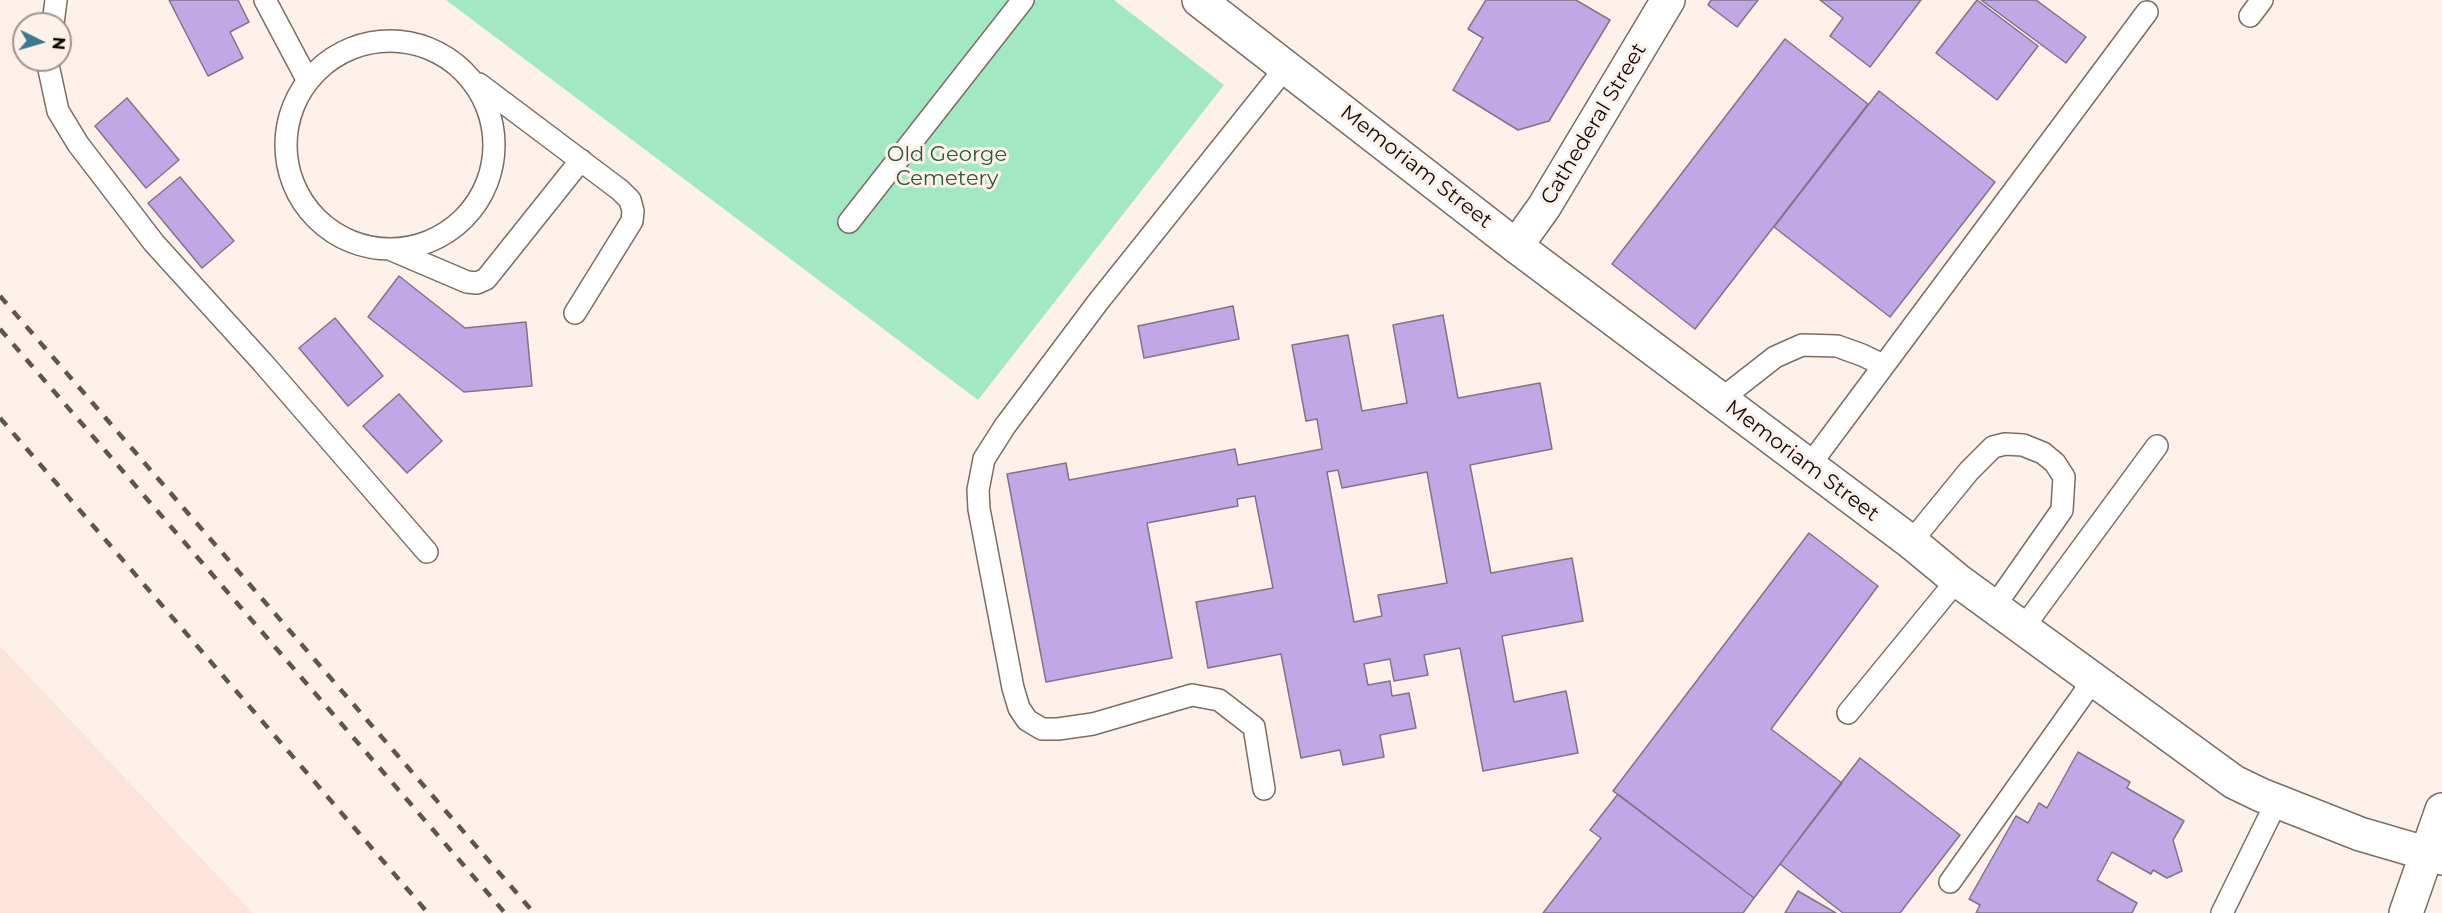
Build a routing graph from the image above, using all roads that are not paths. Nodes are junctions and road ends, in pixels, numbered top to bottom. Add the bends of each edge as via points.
1 (266, 0) edge
2 (1023, 0) edge
3 (1199, 0) edge
4 (1668, 0) edge
5 (2147, 12) dead end
6 (1286, 67) junction
7 (50, 72) edge
8 (471, 78) junction
9 (308, 81) junction
10 (581, 160) junction
11 (849, 222) dead end
12 (1516, 246) junction
13 (392, 250) junction
14 (575, 313) dead end
15 (1883, 365) junction
16 (1720, 400) junction
17 (2157, 446) dead end
18 (1809, 466) junction
19 (1911, 542) junction
20 (427, 552) dead end
21 (1957, 580) junction
22 (1994, 607) junction
23 (2023, 628) junction
24 (2094, 679) junction
25 (1848, 713) dead end
26 (1264, 789) dead end
27 (2277, 801) junction
28 (2442, 810) edge
29 (2434, 856) edge
30 (1950, 882) dead end
31 (2222, 913) edge
32 (2406, 913) edge

1 - 9 lane
2 - 11 lane
3 - 6 main road, Memoriam Street
4 - 12 main road, Cathederal Street via 1544,207
5 - 15 lane
6 - 12 main road, Memoriam Street
6 - 26 lane via 1098,302 1005,426 984,459 978,490 1013,688 1027,720 1042,729 1058,729 1093,724 1192,695 1219,700 1254,727
7 - 20 lane via 58,111 78,144 140,225
8 - 9 lane via 434,49 389,40 343,51
8 - 10 lane
8 - 13 lane via 484,98 495,143 485,189 457,226 437,239
9 - 13 lane via 295,100 288,123 289,170 297,192 309,212 326,228 368,248
10 - 13 lane via 486,279 466,282
10 - 14 lane via 620,189 630,200 633,211 632,221
12 - 16 main road, Memoriam Street
15 - 16 lane via 1837,346 1802,345 1775,357
15 - 18 lane
16 - 18 main road, Memoriam Street
17 - 23 lane
18 - 19 main road, Memoriam Street
19 - 21 main road, Memoriam Street
19 - 22 lane via 1993,447 2023,445 2043,453 2064,477 2062,510
21 - 22 main road, Memoriam Street
21 - 25 lane
22 - 23 main road, Memoriam Street
23 - 24 main road, Memoriam Street
24 - 27 main road, Memoriam Street via 2234,782
24 - 30 lane
27 - 29 main road, Memoriam Street via 2360,834
27 - 31 lane
28 - 29 main road
29 - 32 main road

